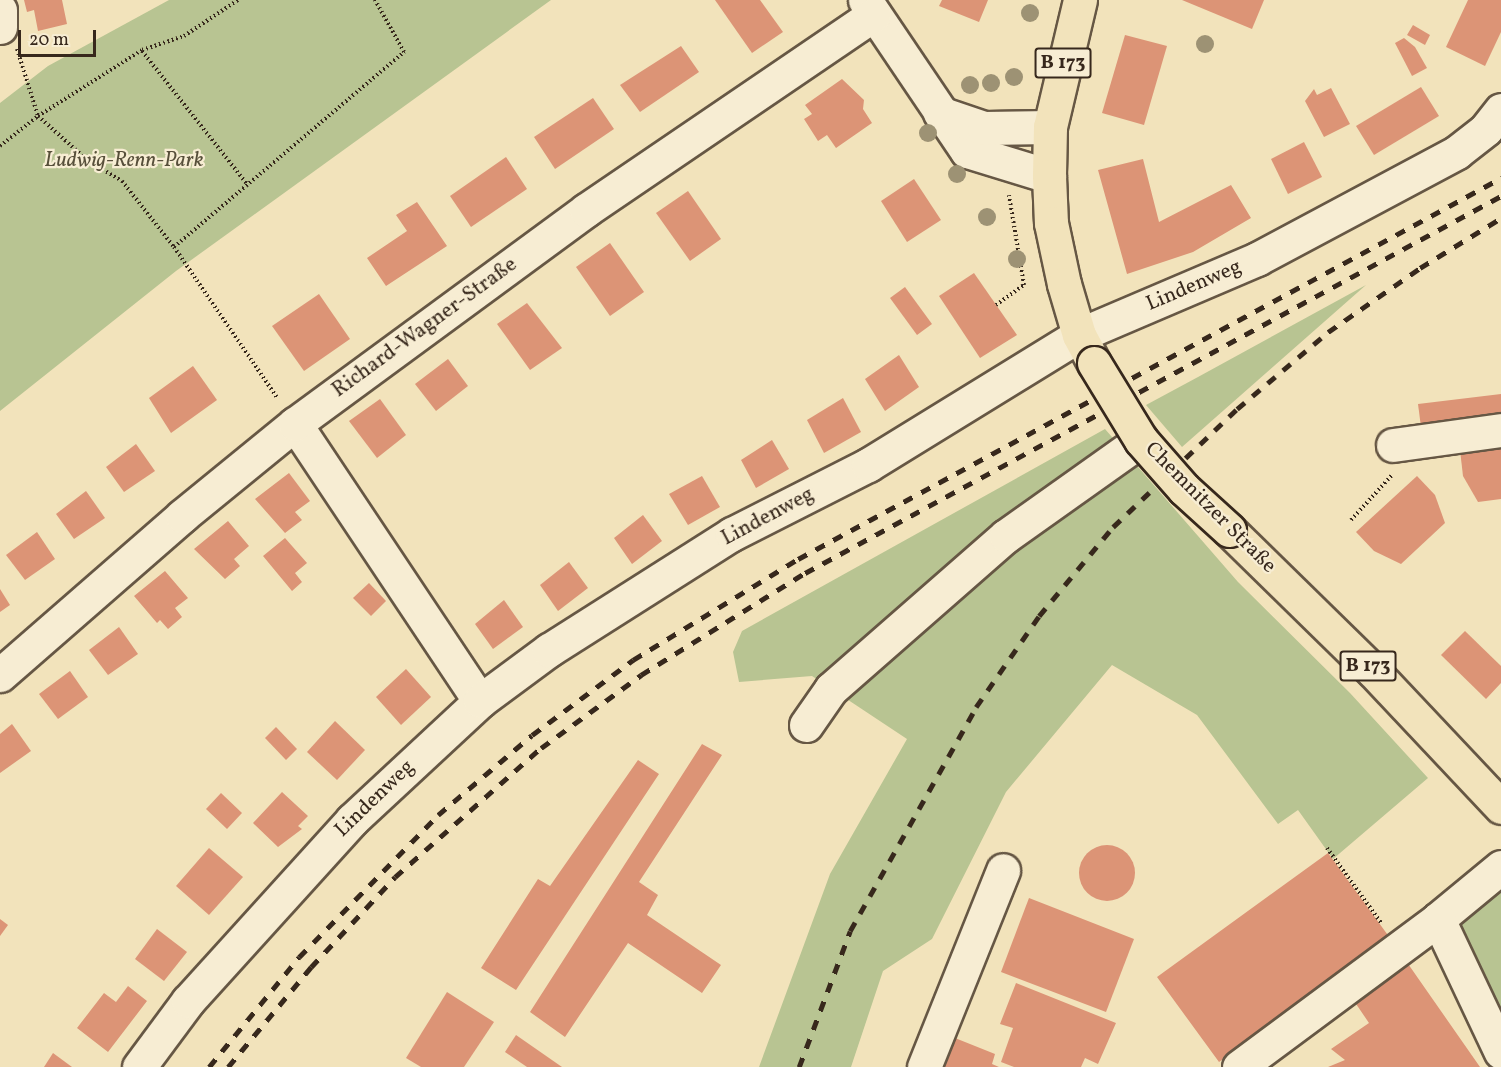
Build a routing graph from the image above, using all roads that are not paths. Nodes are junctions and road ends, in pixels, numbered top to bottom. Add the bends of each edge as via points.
1 (1080, 0) edge
2 (870, 7) edge
3 (1501, 110) edge
4 (940, 113) junction
5 (1050, 127) junction
6 (1049, 176) junction
7 (1079, 335) junction
8 (295, 424) junction
9 (1501, 430) edge
10 (1141, 440) junction
11 (1408, 443) road end
12 (0, 675) edge
13 (480, 700) junction
14 (806, 725) dead end
15 (1501, 807) edge
16 (1003, 870) dead end
17 (1487, 872) edge
18 (1438, 919) junction
19 (1501, 1052) edge
20 (140, 1067) edge
21 (924, 1067) edge
22 (1239, 1067) edge

1 - 5 main road, Chemnitzer Straße / B 173
2 - 4 street
2 - 8 street, Richard-Wagner-Straße
3 - 7 street, Lindenweg via 1486,129 1457,152 1257,259
4 - 5 street via 984,128
4 - 6 street via 967,151
5 - 6 main road, Chemnitzer Straße / B 173
6 - 7 main road, Chemnitzer Straße / B 173 via 1051,223
7 - 10 main road, Chemnitzer Straße / B 173, bridge
7 - 13 street, Lindenweg via 868,465 732,534 549,650
8 - 12 street, Richard-Wagner-Straße via 164,531
8 - 13 street
9 - 11 street
10 - 14 street via 1006,537 831,689
10 - 15 main road, Chemnitzer Straße / B 173, bridge via 1184,489 1372,670
13 - 20 street, Lindenweg via 352,820 262,916 188,1001
16 - 21 street
17 - 18 street
18 - 19 street
18 - 22 street

